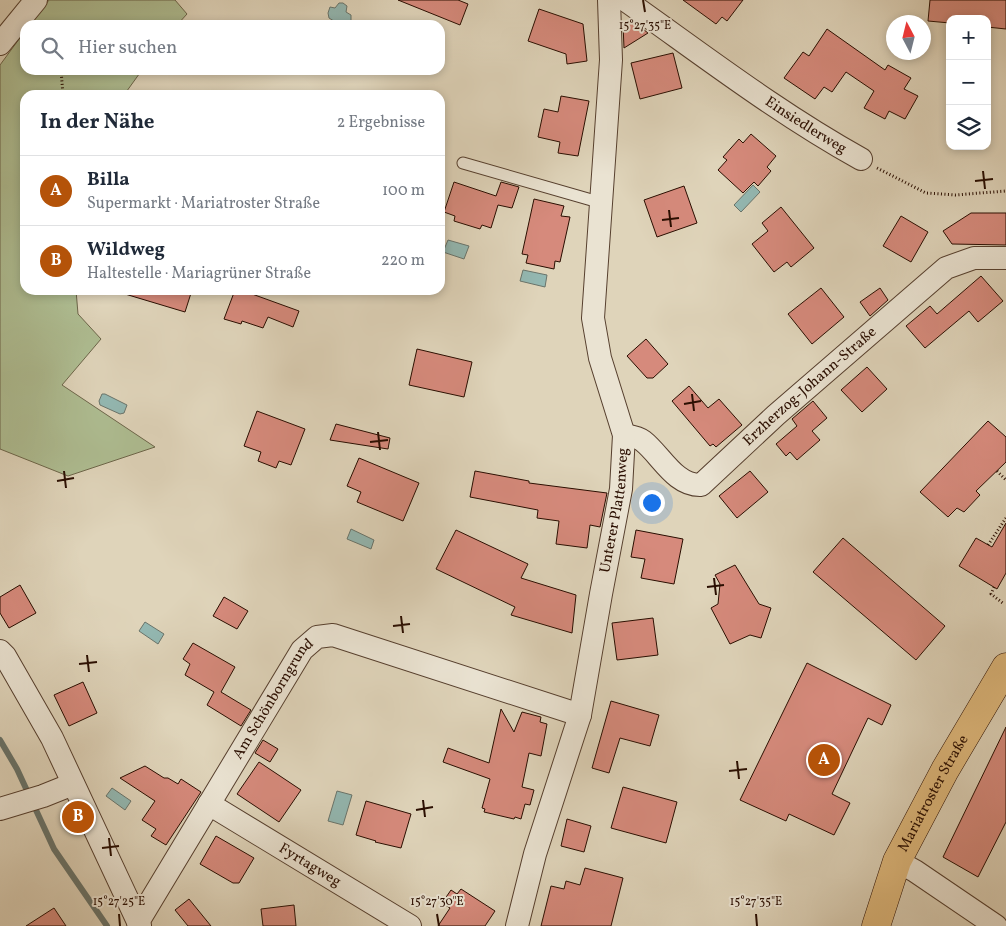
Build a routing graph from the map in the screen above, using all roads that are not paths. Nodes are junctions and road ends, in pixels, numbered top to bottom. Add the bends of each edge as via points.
1 (36, 0) edge
2 (609, 0) edge
3 (625, 0) edge
4 (0, 44) edge
5 (862, 159) road end
6 (463, 164) dead end
7 (602, 203) junction
8 (1006, 258) edge
9 (624, 435) junction
10 (0, 651) edge
11 (1006, 667) edge
12 (580, 715) junction
13 (73, 784) junction
14 (209, 804) junction
15 (0, 809) edge
16 (897, 861) junction
17 (139, 924) edge
18 (410, 926) edge
19 (517, 926) edge
20 (876, 926) edge
21 (996, 926) edge

1 - 4 street
2 - 7 street, Unterer Plattenweg via 612,60
3 - 5 street, Einsiedlerweg via 759,95 825,139
6 - 7 lane
7 - 9 street, Unterer Plattenweg via 593,318 600,358
8 - 9 street, Erzherzog-Johann-Straße via 974,258 946,268 701,484 692,485 682,480 642,439
9 - 12 street, Unterer Plattenweg via 621,489
10 - 13 street via 52,738
11 - 16 main road, Mariatroster Straße via 945,770
12 - 14 street, Am Schönborngrund via 333,635 317,637 302,650
12 - 19 street, Unterer Plattenweg via 535,854
13 - 15 street
13 - 17 street
14 - 17 street, Am Schönborngrund
14 - 18 street, Fyrtagweg
16 - 20 main road, Mariatroster Straße
16 - 21 street

